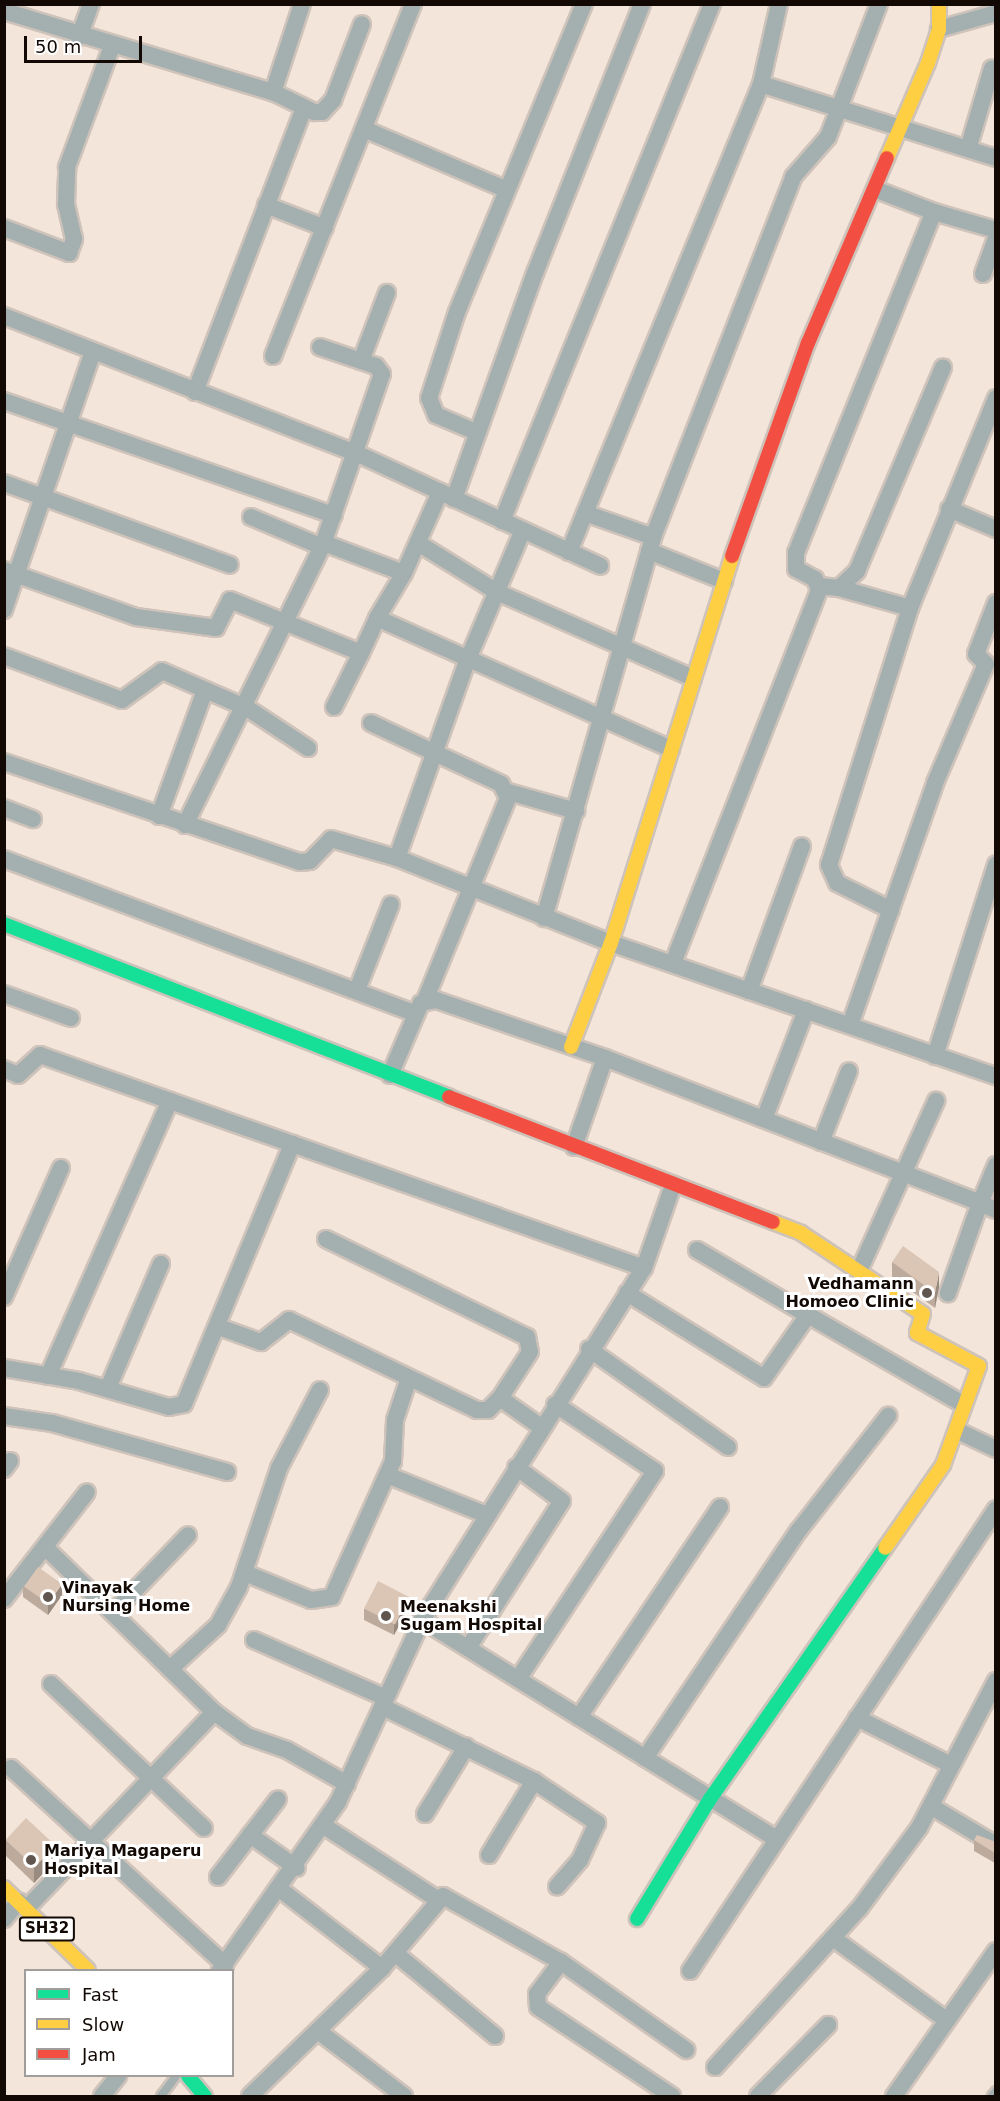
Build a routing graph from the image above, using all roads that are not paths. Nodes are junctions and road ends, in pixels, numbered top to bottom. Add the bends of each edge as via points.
1 (91, 4) edge
2 (302, 4) edge
3 (412, 4) edge
4 (584, 4) edge
5 (642, 4) edge
6 (712, 4) edge
7 (779, 4) edge
8 (879, 4) edge
9 (939, 4) edge
10 (4, 11) edge
11 (996, 13) edge
12 (362, 24) dead end
13 (939, 29) junction
14 (79, 37) junction
15 (112, 46) junction
16 (992, 68) dead end
17 (761, 84) junction
18 (273, 92) junction
19 (841, 105) junction
20 (304, 108) junction
21 (364, 129) junction
22 (901, 130) junction
23 (968, 150) junction
24 (996, 158) edge
25 (507, 190) junction
26 (877, 190) junction
27 (267, 205) junction
28 (934, 212) junction
29 (4, 228) edge
30 (325, 228) junction
31 (996, 230) edge
32 (996, 239) edge
33 (982, 274) dead end
34 (387, 293) dead end
35 (4, 316) edge
36 (320, 347) dead end
37 (93, 352) junction
38 (273, 356) dead end
39 (361, 361) junction
40 (943, 367) dead end
41 (195, 392) junction
42 (996, 398) edge
43 (4, 401) edge
44 (67, 426) junction
45 (476, 432) junction
46 (356, 453) junction
47 (4, 483) edge
48 (447, 495) junction
49 (43, 499) junction
50 (949, 509) junction
51 (585, 513) junction
52 (334, 515) junction
53 (251, 517) dead end
54 (502, 521) junction
55 (996, 529) edge
56 (523, 530) junction
57 (418, 543) junction
58 (651, 544) junction
59 (323, 545) junction
60 (569, 552) junction
61 (230, 565) dead end
62 (600, 566) dead end
63 (10, 573) edge
64 (404, 573) junction
65 (724, 581) junction
66 (820, 586) junction
67 (839, 588) junction
68 (497, 592) junction
69 (996, 603) edge
70 (910, 608) junction
71 (4, 610) edge
72 (377, 618) junction
73 (287, 621) junction
74 (624, 649) junction
75 (361, 653) junction
76 (4, 656) edge
77 (468, 659) junction
78 (693, 678) junction
79 (205, 690) junction
80 (334, 706) dead end
81 (247, 708) junction
82 (605, 717) junction
83 (371, 723) dead end
84 (308, 748) dead end
85 (671, 749) junction
86 (435, 751) junction
87 (4, 762) edge
88 (506, 791) junction
89 (4, 808) edge
90 (576, 811) junction
91 (159, 816) junction
92 (33, 819) dead end
93 (185, 825) junction
94 (802, 846) dead end
95 (397, 858) junction
96 (4, 859) edge
97 (994, 872) edge
98 (473, 892) junction
99 (391, 904) dead end
100 (891, 910) junction
101 (544, 918) junction
102 (4, 924) edge
103 (610, 943) junction
104 (673, 963) junction
105 (357, 990) junction
106 (749, 991) junction
107 (4, 994) edge
108 (421, 1007) junction
109 (806, 1010) junction
110 (71, 1018) dead end
111 (850, 1025) junction
112 (571, 1047) junction
113 (935, 1056) junction
114 (606, 1058) junction
115 (4, 1069) edge
116 (849, 1071) dead end
117 (390, 1074) junction
118 (996, 1076) edge
119 (170, 1101) junction
120 (936, 1101) dead end
121 (764, 1119) junction
122 (821, 1142) junction
123 (292, 1144) junction
124 (574, 1147) junction
125 (996, 1165) edge
126 (61, 1167) dead end
127 (905, 1174) junction
128 (673, 1185) junction
129 (988, 1207) edge
130 (326, 1239) dead end
131 (697, 1250) dead end
132 (161, 1264) dead end
133 (644, 1268) junction
134 (859, 1271) junction
135 (627, 1293) junction
136 (948, 1293) dead end
137 (4, 1297) edge
138 (808, 1315) junction
139 (219, 1327) junction
140 (589, 1349) junction
141 (4, 1368) edge
142 (48, 1376) junction
143 (409, 1378) junction
144 (108, 1388) junction
145 (320, 1390) dead end
146 (500, 1398) junction
147 (555, 1404) junction
148 (963, 1404) junction
149 (4, 1416) edge
150 (888, 1416) dead end
151 (541, 1427) junction
152 (958, 1431) junction
153 (728, 1447) dead end
154 (996, 1449) edge
155 (516, 1467) junction
156 (227, 1472) dead end
157 (387, 1475) junction
158 (87, 1492) dead end
159 (720, 1507) dead end
160 (996, 1509) edge
161 (487, 1515) junction
162 (188, 1535) dead end
163 (46, 1548) junction
164 (245, 1573) junction
165 (4, 1599) edge
166 (113, 1613) junction
167 (422, 1620) junction
168 (254, 1640) dead end
169 (468, 1648) junction
170 (170, 1669) junction
171 (518, 1679) junction
172 (996, 1681) edge
173 (51, 1684) dead end
174 (385, 1703) junction
175 (214, 1712) junction
176 (579, 1717) junction
177 (857, 1719) junction
178 (466, 1747) junction
179 (645, 1758) junction
180 (949, 1764) junction
181 (11, 1768) dead end
182 (149, 1780) junction
183 (534, 1781) junction
184 (347, 1784) junction
185 (278, 1799) dead end
186 (710, 1799) junction
187 (932, 1807) junction
188 (425, 1814) dead end
189 (324, 1826) junction
190 (204, 1828) dead end
191 (250, 1836) junction
192 (775, 1838) junction
193 (91, 1840) junction
194 (996, 1845) edge
195 (489, 1855) dead end
196 (297, 1869) junction
197 (218, 1877) dead end
198 (557, 1886) dead end
199 (4, 1888) edge
200 (281, 1890) junction
201 (437, 1899) junction
202 (23, 1905) junction
203 (4, 1919) edge
204 (637, 1919) dead end
205 (833, 1938) junction
206 (996, 1951) edge
207 (395, 1953) junction
208 (552, 1957) junction
209 (223, 1968) edge
210 (382, 1968) junction
211 (86, 1969) edge
212 (690, 1971) dead end
213 (945, 2019) junction
214 (828, 2025) dead end
215 (318, 2031) junction
216 (495, 2036) dead end
217 (686, 2050) dead end
218 (716, 2067) dead end
219 (117, 2077) edge
220 (175, 2077) edge
221 (189, 2077) edge
222 (996, 2091) edge
223 (102, 2097) edge
224 (161, 2097) edge
225 (205, 2097) edge
226 (250, 2097) edge
227 (404, 2097) edge
228 (672, 2097) edge
229 (758, 2097) edge
230 (894, 2097) edge
231 (992, 2097) edge

1 - 14 street
2 - 18 street
3 - 21 street
4 - 25 street
5 - 45 street
6 - 54 street
7 - 17 street
8 - 19 street
9 - 13 street
10 - 14 street
11 - 13 street
12 - 20 street via 327,108
13 - 22 street
14 - 15 street
15 - 18 street
15 - 29 street via 68,167 66,204 74,239 69,253
16 - 23 street
17 - 19 street
17 - 51 street
18 - 20 street
19 - 22 street
19 - 58 street via 823,145 793,177
20 - 27 street
21 - 25 street
21 - 30 street
22 - 23 street
22 - 26 street
23 - 24 street
25 - 45 street via 429,398 436,415
26 - 28 street
26 - 65 street via 808,343
27 - 30 street
27 - 41 street
28 - 31 street
28 - 66 street via 796,553 796,569
30 - 38 street
32 - 33 street
34 - 39 street
35 - 37 street
36 - 39 street
37 - 41 street
37 - 44 street
39 - 46 street via 382,374
40 - 67 street via 857,571
41 - 46 street
42 - 50 street
43 - 44 street
44 - 49 street
44 - 52 street
45 - 48 street
46 - 48 street
46 - 52 street
47 - 49 street
48 - 54 street
48 - 57 street
49 - 61 street
49 - 63 street
50 - 55 street
50 - 70 street
51 - 58 street
51 - 60 street
52 - 59 street
53 - 59 street
54 - 56 street
56 - 60 street
56 - 68 street
57 - 64 street
57 - 68 street
58 - 65 street
58 - 74 street
59 - 64 street
59 - 73 street
60 - 62 street
63 - 71 street
63 - 73 street via 136,617 216,628 230,600
64 - 72 street
65 - 78 street
66 - 67 street
66 - 104 street
67 - 70 street
68 - 74 street
68 - 77 street
69 - 100 street via 976,654 986,664 935,783
70 - 100 street via 829,865 837,883
72 - 75 street
72 - 77 street
73 - 75 street
73 - 81 street
74 - 78 street
74 - 82 street
75 - 80 street
76 - 79 street via 122,700 162,671
77 - 82 street
77 - 86 street
78 - 85 street
79 - 81 street
79 - 91 street
81 - 84 street
81 - 93 street
82 - 85 street
82 - 90 street
83 - 86 street
85 - 103 street
86 - 88 street
86 - 95 street
87 - 91 street
88 - 90 street
88 - 98 street via 506,808
89 - 92 street
90 - 101 street
91 - 93 street
93 - 95 street via 300,862 310,861 332,839
94 - 106 street
95 - 98 street
96 - 105 street
97 - 113 street
98 - 101 street
98 - 108 street
99 - 105 street
100 - 111 street
101 - 103 street
102 - 117 street
103 - 104 street
103 - 112 street
104 - 106 street
105 - 108 street
106 - 109 street
107 - 110 street
108 - 112 street
108 - 117 street
109 - 111 street
109 - 121 street
111 - 113 street
112 - 114 street
113 - 118 street
114 - 121 street
114 - 124 street
115 - 119 street via 18,1075 40,1055
116 - 122 street
117 - 124 street
119 - 123 street
119 - 142 street
120 - 127 street
121 - 122 street
122 - 127 street
123 - 133 street
123 - 139 street
124 - 128 street
125 - 129 street
126 - 137 street
127 - 129 street
127 - 134 street
128 - 133 street
128 - 134 street via 801,1233
129 - 136 street
130 - 146 street via 527,1336 530,1352
131 - 138 street
132 - 144 street
133 - 135 street
134 - 148 street via 923,1314 917,1333 979,1366
135 - 138 street via 764,1378
135 - 140 street
138 - 148 street
139 - 143 street via 261,1342 289,1320
139 - 144 street via 184,1404 169,1407
140 - 147 street
140 - 153 street
141 - 142 street
142 - 144 street
143 - 146 street via 483,1412
143 - 157 street
145 - 164 street via 279,1468
146 - 151 street
147 - 151 street
147 - 171 street via 655,1471
148 - 152 street
149 - 156 street via 52,1423
150 - 179 street via 799,1530
151 - 155 street
152 - 154 street
152 - 186 street via 945,1460
155 - 161 street
155 - 169 street via 562,1501
157 - 161 street
157 - 164 street via 339,1588 327,1601 311,1600
158 - 163 street
159 - 176 street
160 - 177 street
161 - 167 street
162 - 166 street
163 - 165 street
163 - 166 street
164 - 170 street via 218,1624
166 - 170 street
167 - 169 street
167 - 174 street
168 - 174 street
169 - 171 street
170 - 175 street
171 - 176 street
172 - 180 street
173 - 182 street
174 - 178 street
174 - 184 street
175 - 182 street
175 - 184 street via 247,1736 286,1750
176 - 179 street
177 - 180 street
177 - 192 street
178 - 183 street
178 - 188 street
179 - 186 street
180 - 187 street
181 - 193 street
182 - 190 street
182 - 193 street
183 - 195 street
183 - 198 street via 597,1823 580,1860
184 - 189 street
185 - 191 street
186 - 192 street
186 - 204 street
187 - 194 street
187 - 205 street
189 - 196 street
189 - 201 street
191 - 196 street
191 - 197 street
192 - 212 street
193 - 202 street
193 - 209 street
196 - 200 street
199 - 202 street, SH32
200 - 209 street
200 - 210 street
201 - 207 street
201 - 208 street via 458,1900
202 - 203 street
202 - 211 street, SH32
205 - 213 street
205 - 218 street
206 - 213 street
207 - 210 street
207 - 216 street
208 - 217 street
208 - 228 street via 537,1994 538,2007
210 - 215 street
213 - 230 street
214 - 229 street
215 - 226 street
215 - 227 street
219 - 223 street
220 - 224 lane
221 - 225 street
222 - 231 lane

